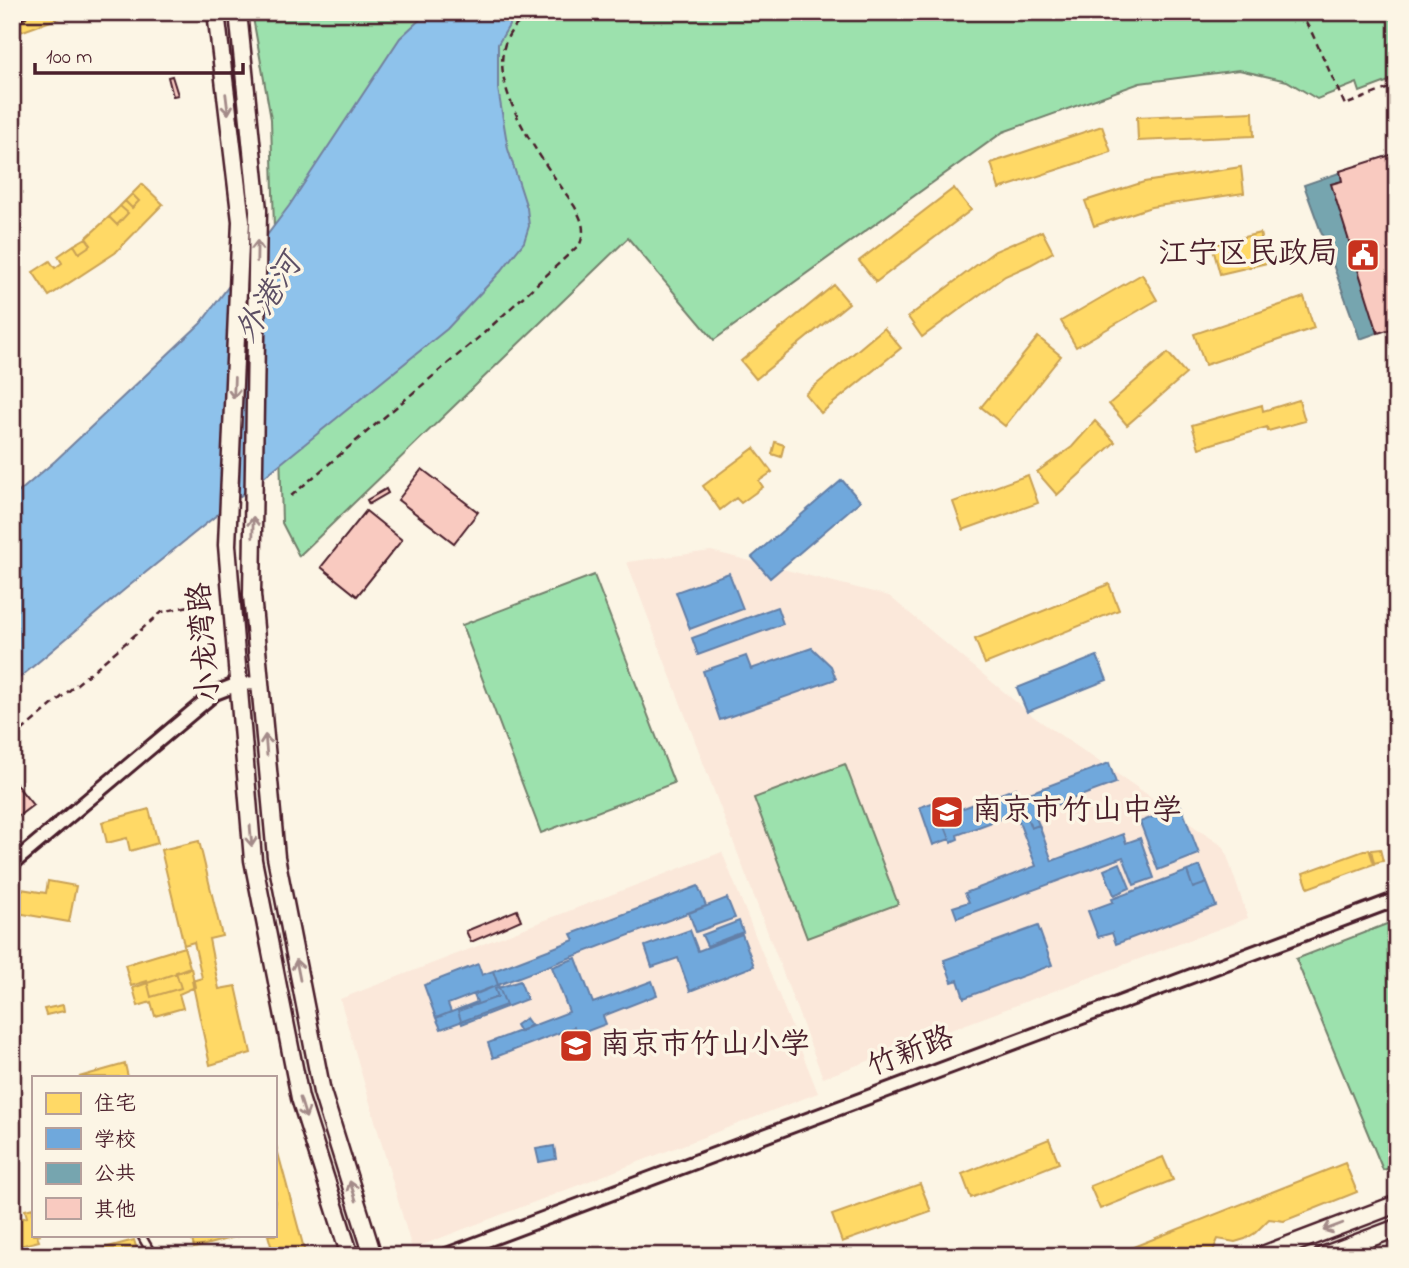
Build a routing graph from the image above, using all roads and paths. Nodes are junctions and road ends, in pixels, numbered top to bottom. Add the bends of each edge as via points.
1 (20, 12) edge
2 (216, 12) edge
3 (238, 12) edge
4 (534, 12) edge
5 (1299, 12) edge
6 (12, 15) edge
7 (1397, 85) edge
8 (291, 496) dead end
9 (230, 597) junction
10 (260, 683) junction
11 (238, 684) junction
12 (12, 739) edge
13 (12, 864) edge
14 (1397, 899) edge
15 (1397, 1204) edge
16 (1397, 1228) edge
17 (142, 1236) edge
18 (153, 1256) edge
19 (350, 1256) edge
20 (373, 1256) edge
21 (444, 1256) edge
22 (1260, 1256) edge
23 (1322, 1256) edge

1 - 6 street
2 -> 9 main road, 小龙湾路 via 241,222 227,545
10 -> 3 main road, 小龙湾路 via 252,595 258,210
4 - 8 path via 506,36 503,72 508,98 575,206 585,232 580,244 484,333
5 - 7 path via 1345,105
9 - 11 main road, 小龙湾路
9 - 12 path via 162,612
10 - 11 street
20 -> 10 main road, 小龙湾路 via 322,1092 276,857
11 - 13 street via 215,693
11 -> 19 main road, 小龙湾路 via 253,860 271,953 300,1098
14 - 21 street, 竹新路
15 -> 22 main road
16 - 23 main road
17 - 18 lane

